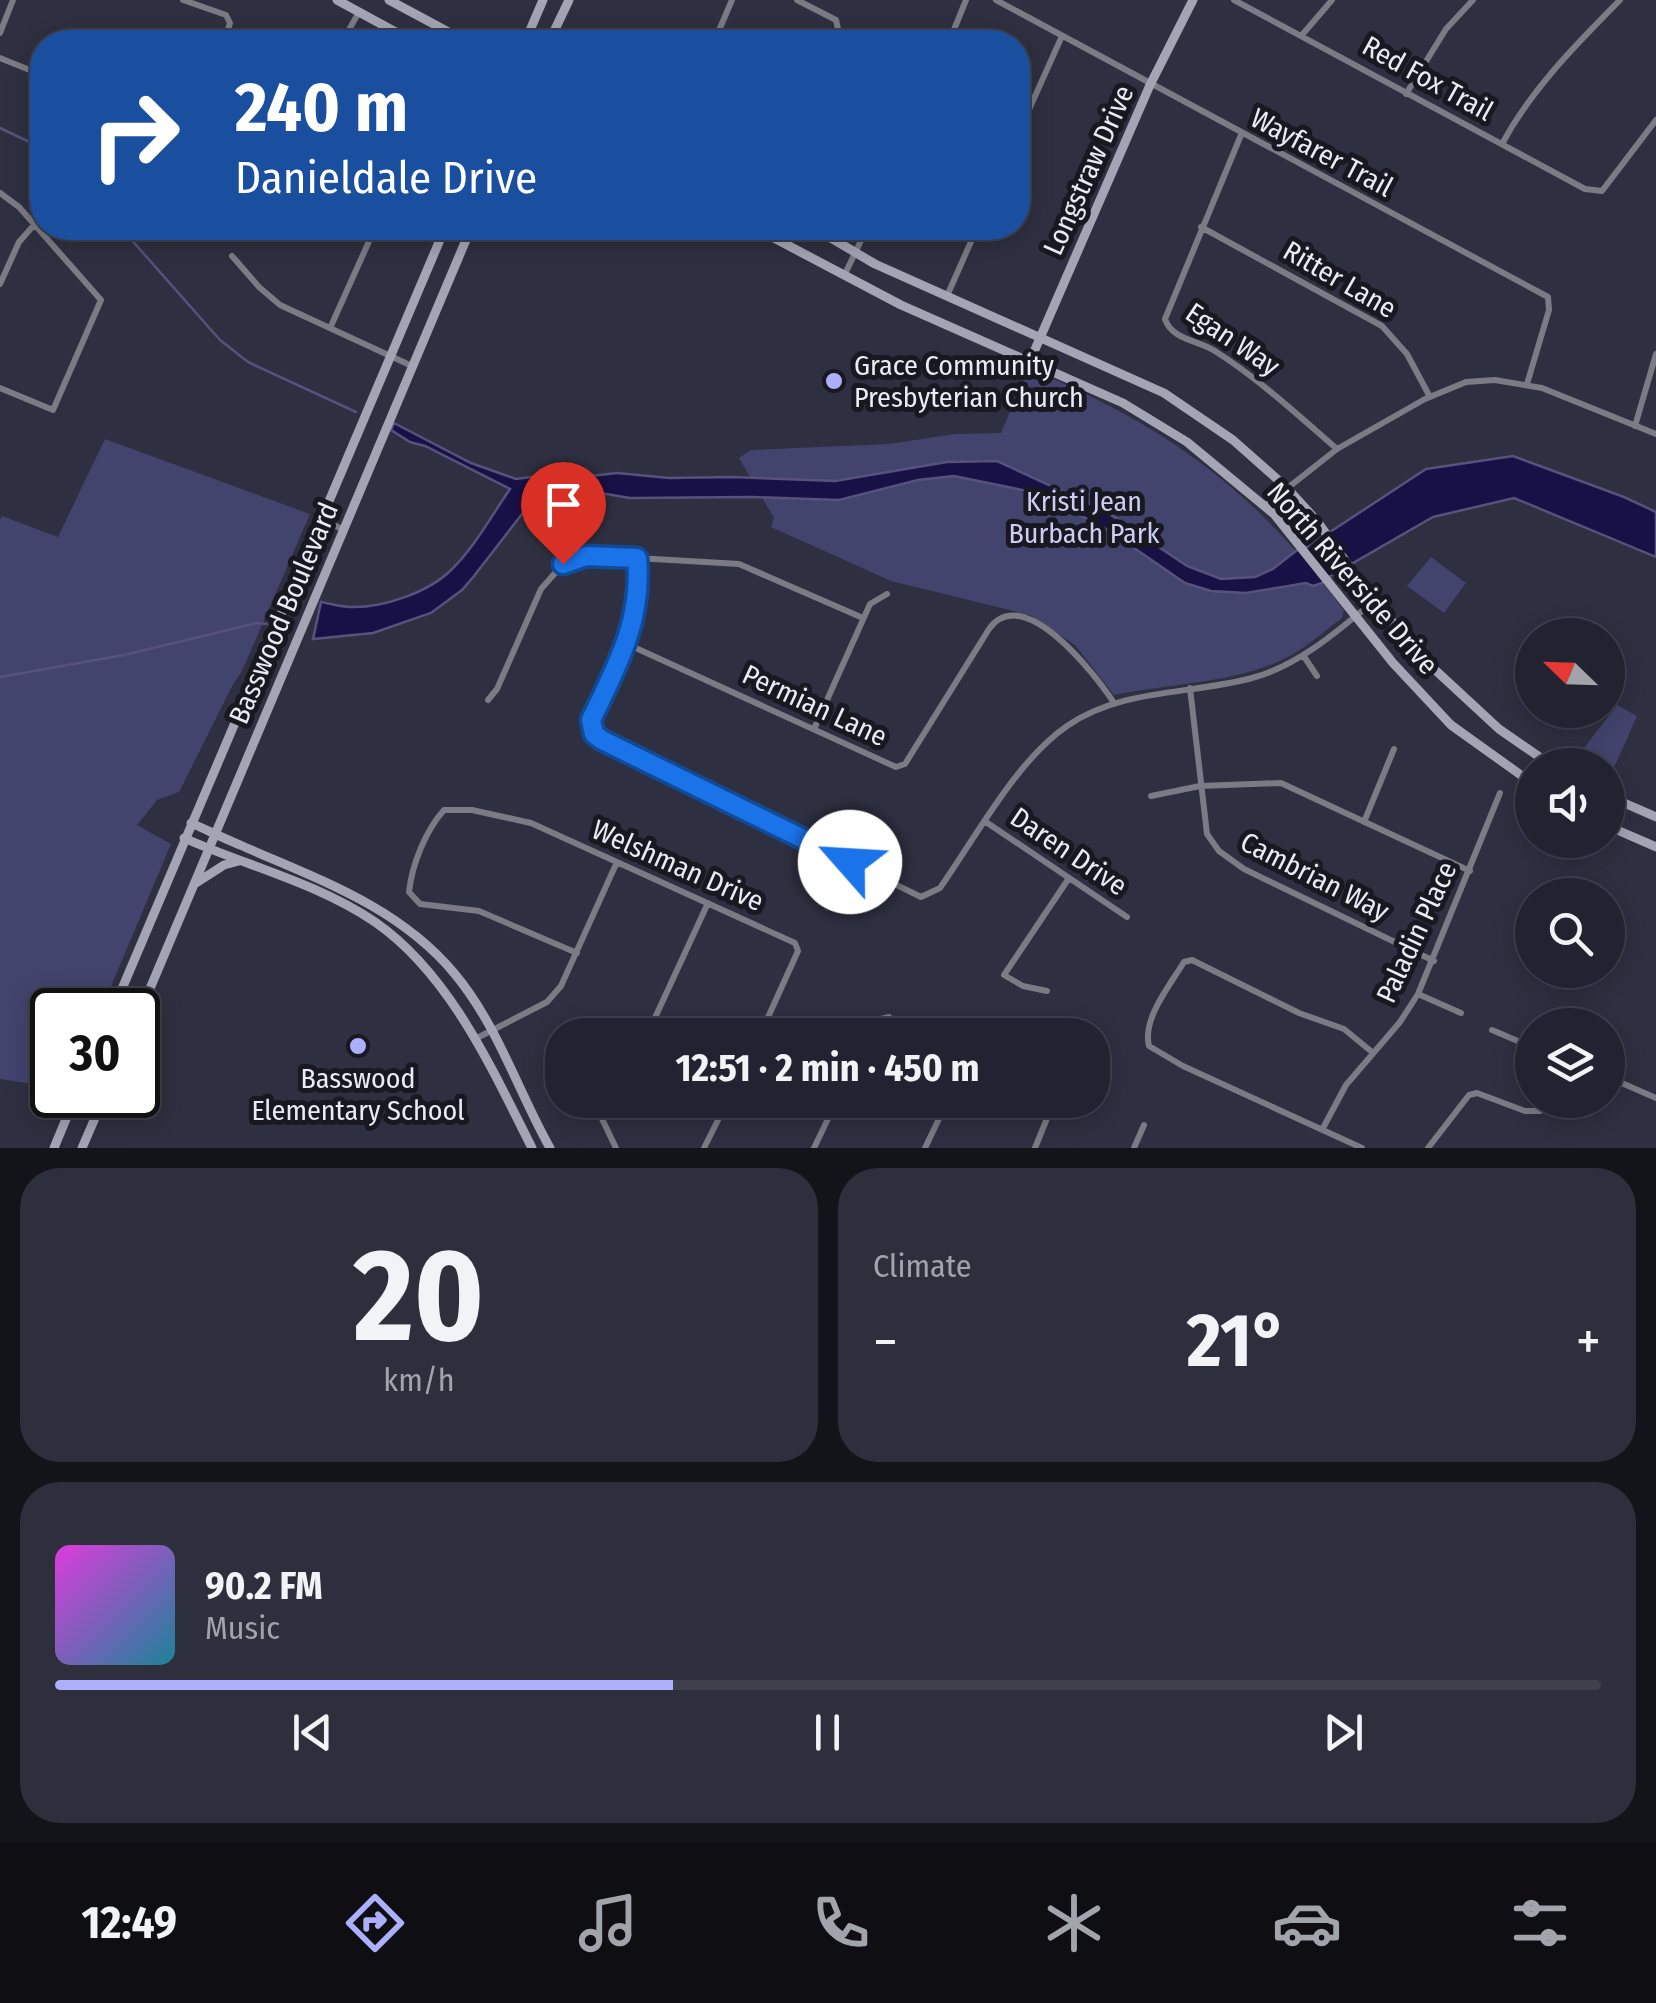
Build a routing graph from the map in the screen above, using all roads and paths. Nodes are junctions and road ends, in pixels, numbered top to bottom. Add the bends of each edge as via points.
1 (14, 0) edge
2 (182, 0) edge
3 (337, 0) edge
4 (388, 0) edge
5 (543, 0) edge
6 (569, 0) edge
7 (732, 0) edge
8 (798, 0) edge
9 (966, 0) edge
10 (996, 0) edge
11 (1192, 0) edge
12 (1234, 0) edge
13 (1332, 0) edge
14 (1474, 0) edge
15 (1620, 0) edge
16 (358, 12) junction
17 (229, 30) edge
18 (348, 30) edge
19 (392, 30) edge
20 (444, 30) edge
21 (529, 30) edge
22 (555, 30) edge
23 (719, 30) edge
24 (838, 30) edge
25 (954, 30) edge
26 (0, 34) edge
27 (1302, 34) junction
28 (1062, 36) junction
29 (0, 58) edge
30 (30, 70) edge
31 (1150, 84) junction
32 (1406, 94) junction
33 (1030, 107) edge
34 (1656, 120) edge
35 (1242, 135) junction
36 (1502, 144) junction
37 (0, 193) edge
38 (30, 220) edge
39 (1200, 227) junction
40 (30, 230) edge
41 (47, 240) edge
42 (370, 240) edge
43 (440, 240) edge
44 (465, 240) edge
45 (778, 240) edge
46 (834, 240) edge
47 (861, 240) edge
48 (972, 240) edge
49 (855, 252) junction
50 (232, 256) dead end
51 (845, 274) junction
52 (0, 284) edge
53 (947, 297) junction
54 (332, 326) junction
55 (1039, 338) junction
56 (390, 354) junction
57 (1656, 354) edge
58 (1030, 361) junction
59 (412, 366) junction
60 (1527, 384) junction
61 (0, 388) edge
62 (1430, 397) junction
63 (1635, 426) junction
64 (1656, 434) edge
65 (1337, 449) junction
66 (1286, 487) junction
67 (1266, 506) junction
68 (321, 520) junction
69 (342, 528) junction
70 (637, 558) junction
71 (887, 594) dead end
72 (1374, 601) junction
73 (1357, 614) junction
74 (863, 618) junction
75 (627, 644) junction
76 (1303, 655) junction
77 (1317, 676) dead end
78 (1190, 688) junction
79 (488, 700) dead end
80 (1114, 703) junction
81 (814, 728) junction
82 (1526, 748) edge
83 (1394, 749) dead end
84 (1515, 771) edge
85 (1200, 786) junction
86 (1500, 793) dead end
87 (1151, 796) dead end
88 (1625, 803) edge
89 (1656, 817) edge
90 (986, 822) junction
91 (1364, 822) junction
92 (191, 823) junction
93 (216, 833) junction
94 (1625, 833) edge
95 (184, 838) junction
96 (1656, 847) edge
97 (208, 849) junction
98 (240, 861) junction
99 (617, 862) junction
100 (1470, 871) junction
101 (1069, 878) junction
102 (194, 884) junction
103 (708, 904) junction
104 (1127, 916) dead end
105 (577, 953) junction
106 (1434, 960) junction
107 (122, 988) edge
108 (150, 988) edge
109 (1047, 991) dead end
110 (1418, 994) junction
111 (1462, 1013) dead end
112 (656, 1018) edge
113 (768, 1018) edge
114 (1492, 1030) dead end
115 (490, 1031) junction
116 (474, 1039) junction
117 (1515, 1039) edge
118 (1372, 1052) junction
119 (1625, 1084) edge
120 (1656, 1098) edge
121 (1515, 1107) edge
122 (66, 1118) edge
123 (95, 1118) edge
124 (602, 1118) edge
125 (719, 1118) edge
126 (828, 1118) edge
127 (939, 1118) edge
128 (1047, 1118) edge
129 (1144, 1125) dead end
130 (1323, 1128) junction
131 (54, 1148) edge
132 (82, 1148) edge
133 (532, 1148) edge
134 (550, 1148) edge
135 (616, 1148) edge
136 (704, 1148) edge
137 (814, 1148) edge
138 (925, 1148) edge
139 (1035, 1148) edge
140 (1134, 1148) edge
141 (1362, 1148) edge
142 (1428, 1148) edge

1 - 26 street
2 - 17 street via 219,11
3 - 16 main road
4 - 20 main road
5 - 21 main road
6 - 22 main road
7 - 23 street
8 - 24 street via 836,20
9 - 25 street
10 - 28 street, Wayfarer Trail
11 - 31 main road, Longstraw Drive
12 - 27 street, Red Fox Trail
13 - 27 street
14 - 32 street via 1446,29
15 - 36 street via 1558,63
16 - 18 street
16 - 19 main road
27 - 32 street, Red Fox Trail
28 - 31 street, Wayfarer Trail
28 - 33 street
29 - 30 street
31 - 35 street, Wayfarer Trail
31 - 55 main road, Longstraw Drive
32 - 36 street, Red Fox Trail
34 - 36 street, Red Fox Trail via 1602,192
35 - 39 street, Egan Way
35 - 60 street, Wayfarer Trail via 1548,298
37 - 38 street
39 - 62 street, Ritter Lane via 1382,326 1407,354
39 - 65 street, Egan Way via 1167,306 1167,327 1254,378
40 - 52 street
41 - 61 street via 101,300 53,410
42 - 54 street
43 - 56 main road, Basswood Boulevard
44 - 59 main road, Basswood Boulevard
45 - 51 main road, North Riverside Drive
46 - 49 main road, North Riverside Drive
47 - 49 street
48 - 53 street
49 - 51 street
49 - 53 main road, North Riverside Drive
50 - 54 street via 280,305
51 - 58 main road, North Riverside Drive
53 - 55 main road, North Riverside Drive
54 - 56 street
55 - 58 main road, Longstraw Drive
55 - 66 main road, North Riverside Drive via 1164,392
56 - 59 street
56 - 68 main road, Basswood Boulevard
57 - 63 street
58 - 67 main road, North Riverside Drive via 1156,422
59 - 69 main road, Basswood Boulevard
60 - 62 street via 1466,382
60 - 63 street
62 - 65 street
63 - 64 street
65 - 66 street
66 - 67 street
66 - 72 main road, North Riverside Drive
67 - 73 main road, North Riverside Drive
68 - 69 street
68 - 92 main road, Basswood Boulevard
69 - 93 main road, Basswood Boulevard
70 - 74 street via 748,566
70 - 75 street via 638,605
70 - 79 street via 586,556 552,574
71 - 74 street
72 - 73 street
72 - 82 main road, North Riverside Drive via 1470,704
73 - 76 street
73 - 84 main road, North Riverside Drive via 1451,725
74 - 81 street
75 - 81 street, Permian Lane
75 - 90 street via 591,720 602,740 921,897 940,888
76 - 77 street
76 - 78 street via 1252,678
78 - 80 street
78 - 85 street, Cambrian Way
80 - 81 street, Permian Lane via 1072,650 1011,613 988,629 902,766
80 - 90 street via 1047,742
83 - 91 street
85 - 87 street
85 - 91 street via 1282,784
85 - 106 street, Cambrian Way via 1208,834 1229,860
86 - 100 street, Paladin Place
88 - 89 main road
90 - 101 street, Daren Drive
91 - 100 street
92 - 93 main road
92 - 95 main road, Basswood Boulevard
93 - 97 main road, Basswood Boulevard
93 - 115 main road via 374,905 454,974
94 - 96 main road
95 - 97 main road
95 - 107 main road, Basswood Boulevard
97 - 98 main road
97 - 102 main road, Basswood Boulevard
98 - 102 main road
98 - 116 main road via 376,923 431,973
99 - 103 street, Welshman Drive
99 - 105 street
99 - 105 street, Welshman Drive via 516,819 444,810 434,822 410,880 409,892 420,904 479,911
100 - 106 street, Paladin Place
101 - 104 street, Daren Drive
101 - 109 street via 1004,975
102 - 108 main road, Basswood Boulevard
103 - 112 street
103 - 113 street, Welshman Drive via 794,943 798,951
105 - 115 street via 547,1002
106 - 110 street, Paladin Place
110 - 111 street
110 - 118 street, Paladin Place
114 - 117 street
115 - 116 street
115 - 134 main road
116 - 133 main road
118 - 130 street, Paladin Place
118 - 130 street via 1344,1029 1192,960 1165,992 1146,1033 1149,1046
119 - 120 street
121 - 142 street via 1469,1095
122 - 131 main road
123 - 132 main road
124 - 135 street
125 - 136 street
126 - 137 street
127 - 138 street
128 - 139 street
129 - 140 street
130 - 141 street

